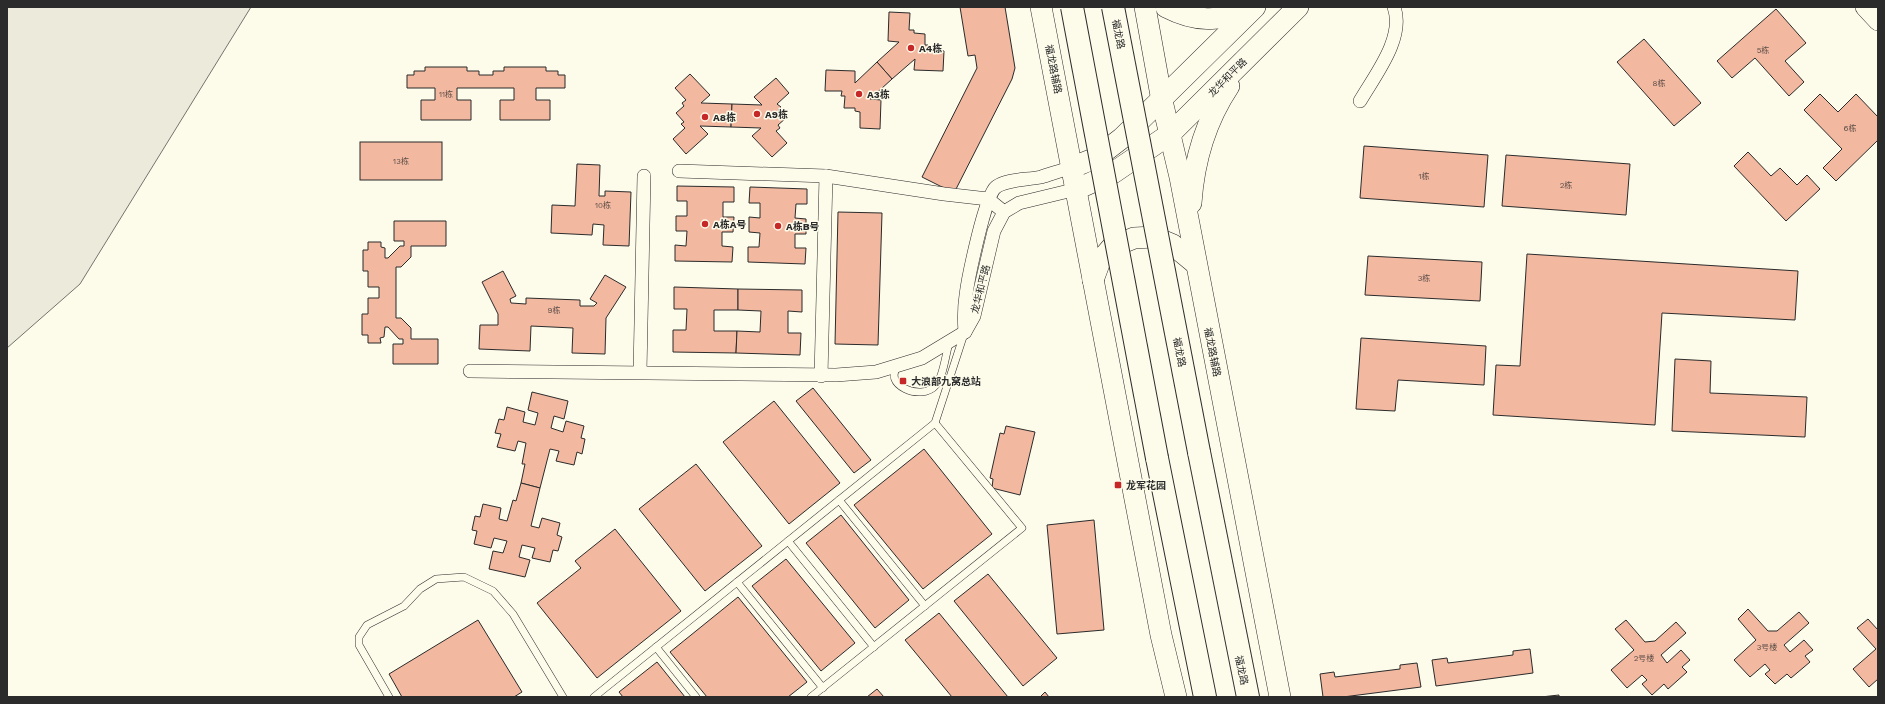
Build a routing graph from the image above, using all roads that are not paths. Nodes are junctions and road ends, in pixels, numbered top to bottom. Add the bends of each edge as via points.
1 (1041, 7) edge
2 (1072, 7) edge
3 (1114, 7) edge
4 (1145, 7) edge
5 (1166, 7) edge
6 (1255, 7) edge
7 (1298, 7) edge
8 (1394, 7) edge
9 (1864, 7) edge
10 (1878, 21) edge
11 (1248, 56) junction
12 (1162, 100) junction
13 (1360, 101) dead end
14 (1170, 134) junction
15 (1073, 167) junction
16 (679, 171) dead end
17 (644, 176) dead end
18 (826, 176) junction
19 (1077, 189) junction
20 (988, 199) junction
21 (1004, 212) junction
22 (1191, 238) junction
23 (1196, 264) junction
24 (1093, 280) junction
25 (965, 332) junction
26 (949, 343) junction
27 (899, 366) junction
28 (470, 371) dead end
29 (640, 372) junction
30 (821, 376) junction
31 (935, 423) junction
32 (839, 500) junction
33 (788, 541) junction
34 (737, 582) junction
35 (925, 606) junction
36 (656, 647) junction
37 (874, 647) junction
38 (823, 688) junction
39 (599, 695) edge
40 (389, 697) edge
41 (563, 697) edge
42 (696, 697) edge
43 (812, 697) edge
44 (1176, 697) edge
45 (1205, 697) edge
46 (1248, 697) edge
47 (1280, 697) edge

1 - 15 main road, 福龙路辅路
2 - 45 highway, bridge
3 - 46 highway, 福龙路, bridge
4 - 12 main road, 福龙路辅路
5 - 6 main road via 1205,20 1221,19
6 - 12 main road
7 - 11 main road, 龙华和平路
8 - 13 street via 1397,30 1393,42
9 - 10 main road
11 - 14 main road, 龙华和平路
11 - 22 main road via 1221,97 1207,125 1196,160
12 - 14 main road, 福龙路辅路
12 - 15 main road via 1096,158
14 - 19 main road, 龙华和平路 via 1113,173
14 - 22 main road, 福龙路辅路
15 - 19 main road, 福龙路辅路
15 - 20 street via 1003,184 996,188
16 - 18 street
17 - 29 street
18 - 20 street
18 - 30 street
19 - 21 street, 龙华和平路 via 1019,203
19 - 24 main road, 福龙路辅路
20 - 21 street
20 - 25 street, 龙华和平路 via 966,294
21 - 25 street, 龙华和平路 via 994,231 974,316
22 - 23 main road, 福龙路辅路
23 - 24 main road via 1173,245 1154,237 1134,238 1112,247 1100,262
23 - 47 main road, 福龙路辅路
24 - 44 main road, 福龙路辅路 via 1161,634
25 - 26 street
25 - 31 lane
26 - 27 street via 922,358
26 - 27 lane via 939,381 930,390 913,392 902,388 894,374
27 - 30 street via 863,374
28 - 29 street
29 - 30 street
31 - 32 lane
31 - 35 lane via 1022,528
32 - 33 lane
32 - 35 lane
33 - 34 lane
33 - 37 lane
34 - 36 lane
34 - 38 lane
35 - 37 lane
36 - 39 lane
36 - 42 lane
37 - 38 lane
38 - 43 lane
40 - 41 lane via 359,645 359,637 366,625 404,606 420,589 436,579 464,577 493,591 513,614

